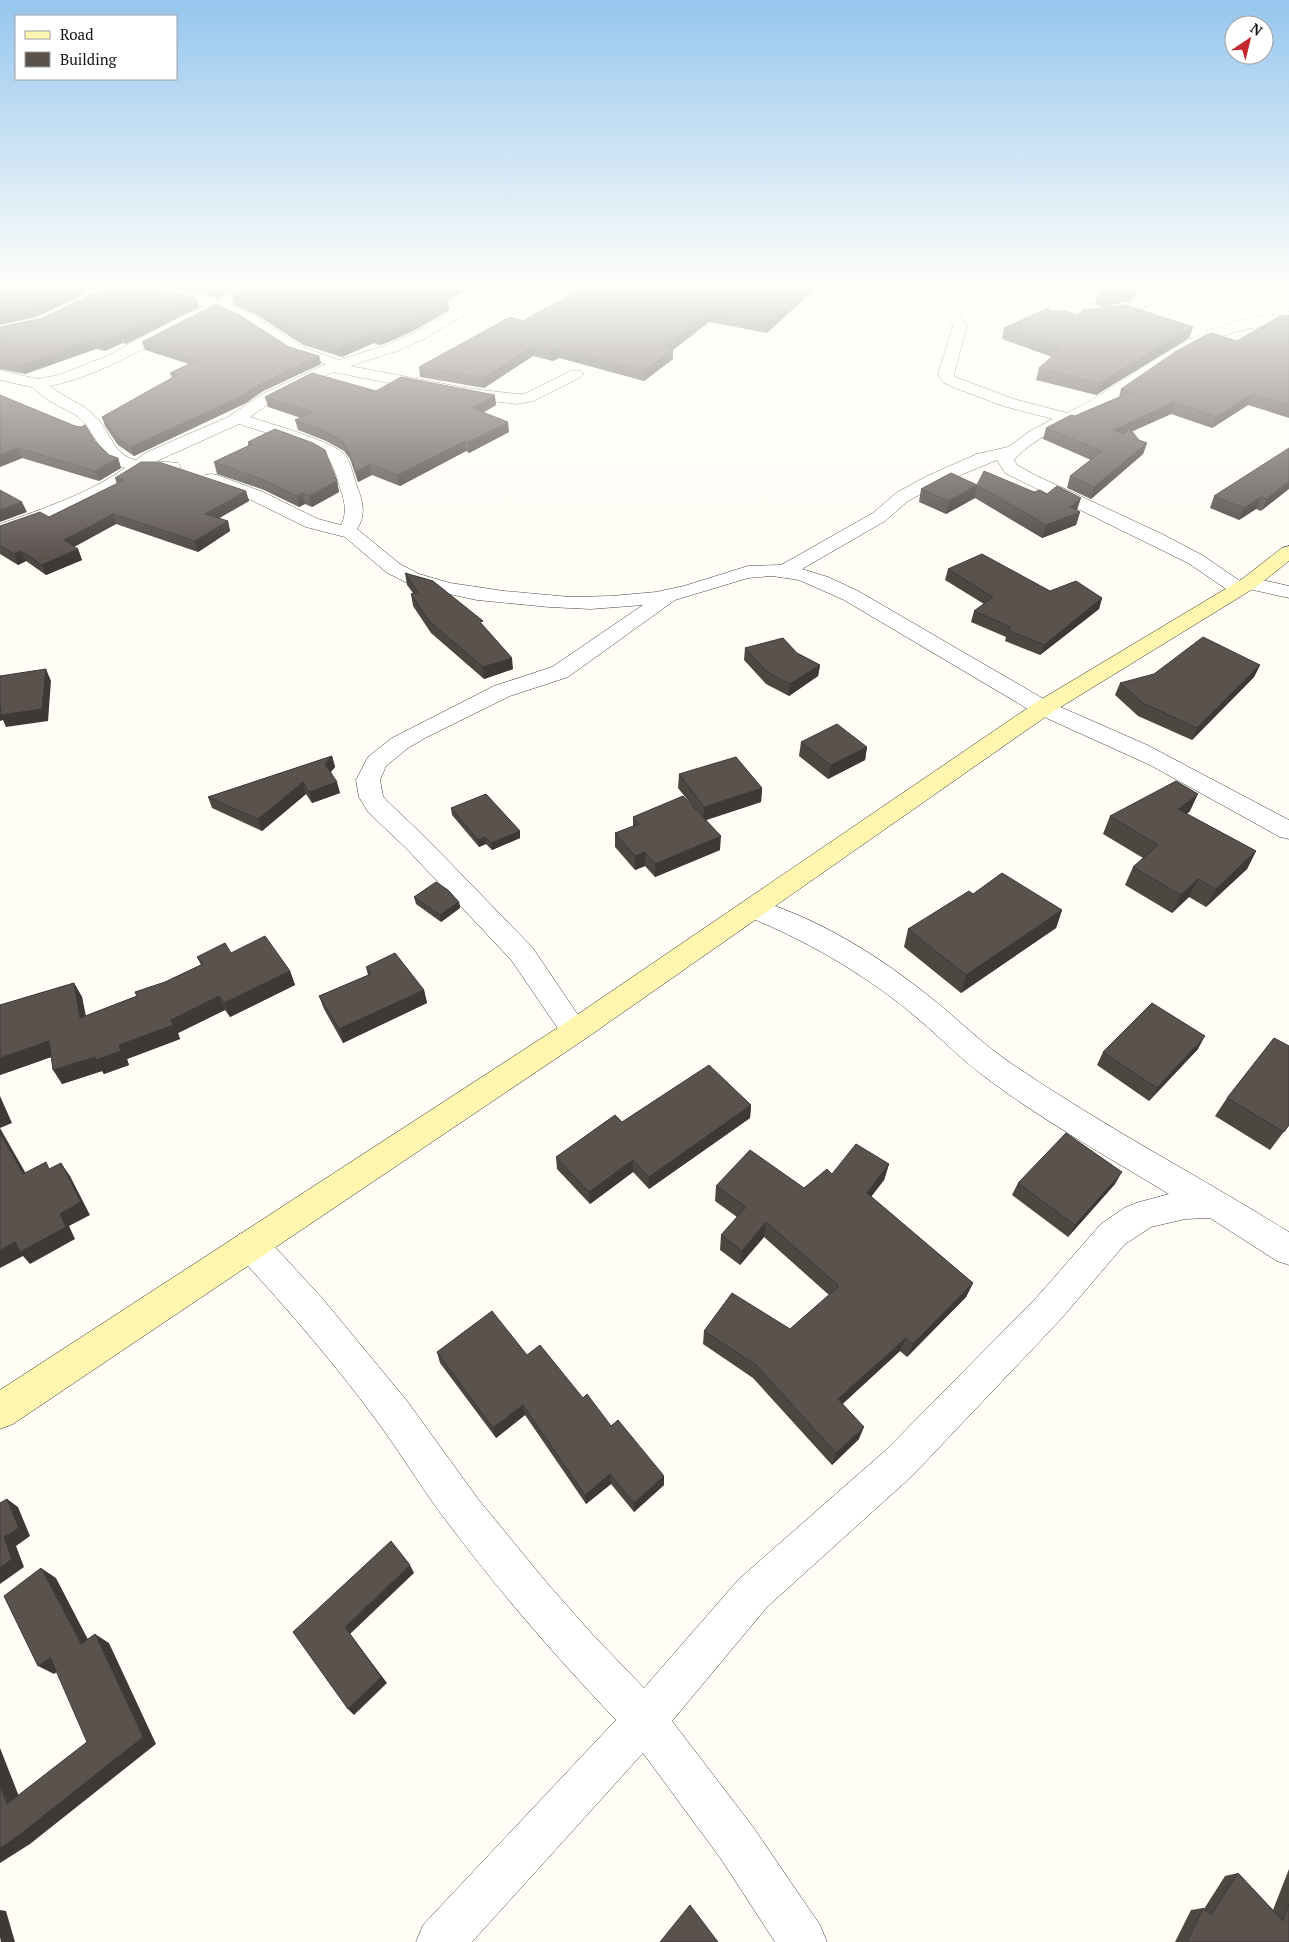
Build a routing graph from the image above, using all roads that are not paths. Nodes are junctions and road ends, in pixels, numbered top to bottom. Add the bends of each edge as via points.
1 (11, 378) edge
2 (67, 378) edge
3 (310, 378) edge
4 (395, 378) edge
5 (569, 378) edge
6 (948, 378) edge
7 (1137, 378) edge
8 (38, 384) junction
9 (1023, 408) junction
10 (238, 418) junction
11 (1070, 418) junction
12 (1021, 445) junction
13 (138, 465) junction
14 (0, 530) edge
15 (347, 530) junction
16 (1289, 552) edge
17 (785, 571) junction
18 (1244, 586) junction
19 (1289, 592) edge
20 (672, 594) junction
21 (1043, 708) junction
22 (1289, 830) edge
23 (754, 908) junction
24 (576, 1031) junction
25 (1215, 1204) junction
26 (251, 1245) junction
27 (1289, 1250) edge
28 (0, 1412) edge
29 (645, 1720) junction
30 (440, 1942) edge
31 (803, 1942) edge

1 - 8 street
2 - 8 street
3 - 10 street via 270,396
4 - 5 street via 517,400
6 - 9 street
7 - 11 street
8 - 13 street via 88,417 106,446 120,460
9 - 11 street
9 - 12 street via 1029,422
10 - 13 street
10 - 15 street via 322,448 337,457 353,500 352,523
11 - 12 street
12 - 17 street via 933,480 902,497 880,517
12 - 18 street via 1005,460 1011,469 1156,538
13 - 14 street via 123,477 80,499
13 - 15 street via 163,466 192,473 257,496 312,523
15 - 20 street via 387,565 412,578 450,589 587,604
16 - 18 street
17 - 20 street via 755,570
17 - 21 street via 834,586
18 - 19 street
18 - 21 street
20 - 24 street via 560,672 488,698 400,743 376,762 368,780 371,797 377,806 522,954
21 - 22 street via 1141,751
21 - 23 street
23 - 24 street
23 - 25 street via 846,953 889,980 999,1072 1112,1145
24 - 26 street
25 - 27 street
25 - 29 street via 1185,1205 1147,1214 1113,1234 1049,1308 899,1463 753,1593
26 - 28 street
26 - 29 street via 310,1309 394,1414 464,1513 533,1597
29 - 30 street
29 - 31 street via 737,1843

